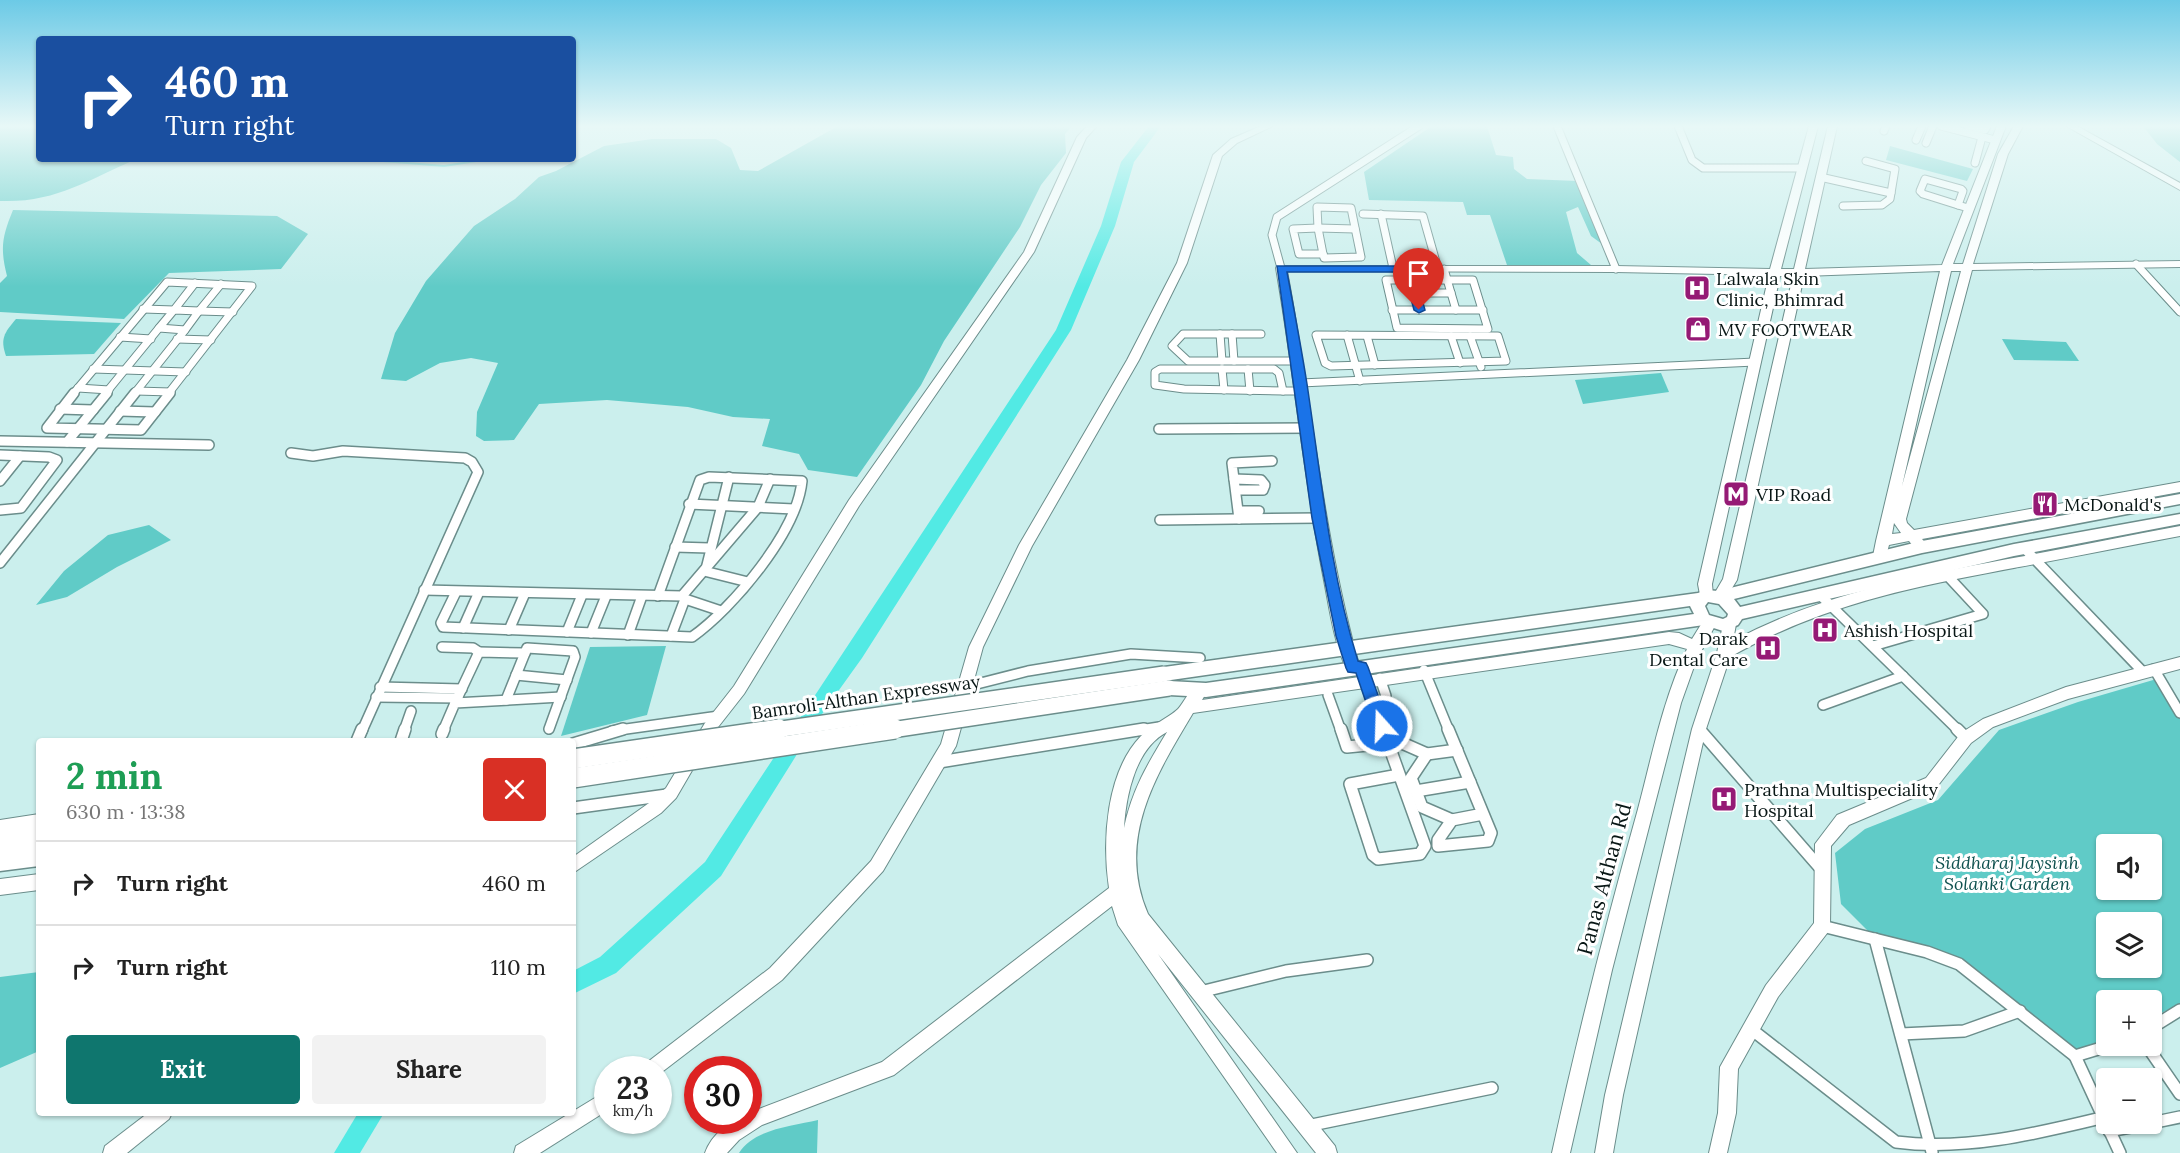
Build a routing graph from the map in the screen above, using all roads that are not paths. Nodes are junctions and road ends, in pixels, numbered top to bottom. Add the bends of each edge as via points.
1 (1062, 180) edge
2 (1210, 180) edge
3 (1335, 180) edge
4 (1579, 180) edge
5 (1799, 180) edge
6 (1820, 180) edge
7 (1845, 180) edge
8 (1894, 180) edge
9 (1925, 180) edge
10 (1928, 180) edge
11 (1976, 180) edge
12 (1995, 180) edge
13 (1892, 191) junction
14 (1843, 206) dead end
15 (1963, 206) junction
16 (1363, 214) dead end
17 (1381, 214) junction
18 (1318, 228) junction
19 (1355, 229) junction
20 (1324, 260) junction
21 (2136, 264) junction
22 (2180, 264) edge
23 (1968, 267) junction
24 (1281, 268) junction
25 (1393, 268) junction
26 (1616, 269) junction
27 (1946, 269) junction
28 (1443, 272) junction
29 (1775, 272) junction
30 (1799, 273) junction
31 (1410, 274) junction
32 (195, 283) junction
33 (221, 284) junction
34 (1415, 293) junction
35 (1451, 293) junction
36 (143, 309) junction
37 (174, 310) junction
38 (1392, 310) junction
39 (1419, 310) junction
40 (1435, 310) junction
41 (1456, 310) junction
42 (1483, 310) junction
43 (199, 311) junction
44 (233, 312) junction
45 (2180, 312) edge
46 (159, 328) junction
47 (1440, 329) junction
48 (185, 330) junction
49 (1220, 334) junction
50 (1232, 334) junction
51 (1261, 334) dead end
52 (1347, 335) junction
53 (1367, 336) junction
54 (1451, 336) junction
55 (1470, 336) junction
56 (120, 337) junction
57 (151, 339) junction
58 (177, 339) junction
59 (211, 340) junction
60 (1234, 361) junction
61 (1297, 361) junction
62 (1755, 362) junction
63 (1460, 363) junction
64 (1479, 363) junction
65 (1222, 365) junction
66 (1356, 365) junction
67 (1375, 365) junction
68 (93, 369) junction
69 (1198, 369) junction
70 (1248, 369) junction
71 (125, 370) junction
72 (152, 371) junction
73 (186, 372) junction
74 (1484, 375) junction
75 (1360, 381) junction
76 (1301, 387) junction
77 (78, 388) junction
78 (109, 390) junction
79 (1199, 390) junction
80 (1224, 390) junction
81 (136, 391) junction
82 (1250, 391) junction
83 (1282, 391) junction
84 (171, 392) junction
85 (60, 409) junction
86 (93, 410) junction
87 (120, 411) junction
88 (155, 412) junction
89 (1307, 428) junction
90 (77, 429) junction
91 (1158, 429) dead end
92 (104, 430) junction
93 (0, 441) edge
94 (67, 442) junction
95 (94, 443) junction
96 (209, 445) dead end
97 (291, 453) dead end
98 (0, 455) edge
99 (20, 456) junction
100 (1272, 461) dead end
101 (729, 477) junction
102 (770, 479) junction
103 (1234, 479) junction
104 (0, 481) edge
105 (2180, 487) edge
106 (1236, 490) junction
107 (2180, 499) edge
108 (689, 504) junction
109 (720, 505) junction
110 (758, 507) junction
111 (794, 509) junction
112 (0, 510) edge
113 (1259, 512) dead end
114 (1239, 515) junction
115 (1319, 518) junction
116 (1160, 520) dead end
117 (2178, 525) edge
118 (1911, 535) junction
119 (675, 547) junction
120 (1922, 547) junction
121 (709, 548) junction
122 (1881, 549) junction
123 (5, 551) edge
124 (2030, 553) junction
125 (0, 563) edge
126 (705, 568) junction
127 (1942, 570) junction
128 (748, 582) junction
129 (424, 590) junction
130 (456, 592) junction
131 (479, 592) junction
132 (525, 594) junction
133 (582, 595) junction
134 (606, 596) junction
135 (642, 596) junction
136 (658, 596) junction
137 (683, 597) junction
138 (1708, 598) junction
139 (1823, 598) junction
140 (721, 611) junction
141 (1732, 619) junction
142 (1707, 621) junction
143 (463, 628) junction
144 (509, 630) junction
145 (567, 632) junction
146 (591, 633) junction
147 (628, 635) junction
148 (671, 636) junction
149 (1694, 646) junction
150 (1873, 646) junction
151 (442, 647) dead end
152 (1347, 647) junction
153 (479, 652) junction
154 (525, 653) junction
155 (1724, 653) junction
156 (1197, 663) junction
157 (2180, 663) edge
158 (1422, 666) junction
159 (2149, 671) junction
160 (1365, 673) junction
161 (516, 675) junction
162 (1903, 676) junction
163 (567, 680) junction
164 (1166, 681) junction
165 (965, 687) junction
166 (1201, 690) junction
167 (378, 692) junction
168 (1243, 692) junction
169 (1328, 695) dead end
170 (1386, 696) dead end
171 (458, 697) junction
172 (561, 697) junction
173 (506, 700) junction
174 (1823, 705) dead end
175 (411, 711) dead end
176 (1184, 711) junction
177 (2180, 713) edge
178 (719, 716) junction
179 (1159, 727) junction
180 (549, 729) dead end
181 (1699, 729) junction
182 (1396, 730) dead end
183 (442, 734) dead end
184 (358, 738) edge
185 (402, 738) edge
186 (1966, 738) junction
187 (1388, 742) junction
188 (576, 743) edge
189 (1457, 750) junction
190 (1427, 754) junction
191 (576, 759) edge
192 (939, 762) junction
193 (1399, 775) junction
194 (576, 778) edge
195 (1470, 782) junction
196 (1416, 791) junction
197 (669, 795) junction
198 (576, 808) edge
199 (1483, 814) junction
200 (36, 820) edge
201 (1452, 820) junction
202 (0, 826) edge
203 (36, 835) edge
204 (0, 840) edge
205 (36, 846) edge
206 (0, 852) edge
207 (36, 858) edge
208 (0, 863) edge
209 (576, 864) edge
210 (1821, 869) junction
211 (36, 882) edge
212 (0, 887) edge
213 (1116, 893) junction
214 (1822, 926) junction
215 (1875, 939) junction
216 (1368, 960) dead end
217 (1200, 992) junction
218 (2020, 1011) junction
219 (2179, 1012) edge
220 (2162, 1022) edge
221 (1751, 1029) junction
222 (1901, 1034) junction
223 (2096, 1050) edge
224 (668, 1056) edge
225 (2075, 1056) junction
226 (2154, 1056) edge
227 (1492, 1088) dead end
228 (2180, 1094) edge
229 (2096, 1104) edge
230 (594, 1109) edge
231 (160, 1116) edge
232 (2180, 1117) edge
233 (2096, 1120) edge
234 (2162, 1121) edge
235 (1307, 1126) junction
236 (2110, 1134) edge
237 (1913, 1151) edge
238 (1978, 1151) edge
239 (1932, 1152) edge
240 (112, 1153) edge
241 (524, 1153) edge
242 (714, 1153) edge
243 (1288, 1153) edge
244 (1328, 1153) edge
245 (1561, 1153) edge
246 (1604, 1153) edge
247 (1718, 1153) edge
248 (2120, 1153) edge

1 - 178 street via 1029,252 854,503
2 - 165 street via 1182,263 1133,360 1026,545 976,647
3 - 24 street via 1277,217 1272,227 1273,243
4 - 26 street
5 - 29 street
6 - 30 street
7 - 13 street
8 - 13 street
9 - 15 street via 1920,191 1923,194
10 - 15 street via 1961,189
11 - 15 street
12 - 23 street
13 - 14 street via 1882,205
15 - 27 street
16 - 17 street
17 - 25 street
17 - 28 street via 1424,217
18 - 19 street
18 - 19 street via 1315,210 1322,206 1350,207
18 - 20 street
18 - 20 street via 1293,229 1298,253
19 - 20 street via 1361,258
20 - 24 street
20 - 25 street
21 - 22 street
21 - 23 street
21 - 45 street
23 - 27 street
23 - 118 street via 1900,519
24 - 61 street
25 - 31 street
26 - 28 street
26 - 29 street
27 - 30 street
27 - 122 street
28 - 31 street
28 - 35 street
28 - 42 street via 1474,281
29 - 30 street
29 - 62 street
30 - 138 street via 1730,580
31 - 34 street
31 - 38 street via 1386,280
32 - 33 street
32 - 36 street via 164,284
32 - 37 street
33 - 43 street
33 - 44 street via 252,286
34 - 35 street
34 - 39 street
35 - 41 street
36 - 37 street
36 - 56 street
37 - 43 street
37 - 46 street
38 - 39 street
38 - 47 street via 1399,329
39 - 40 street
40 - 41 street
40 - 47 street
41 - 42 street
42 - 47 street via 1486,330
43 - 44 street
43 - 48 street
44 - 59 street
46 - 48 street
46 - 57 street
48 - 58 street
49 - 50 street
49 - 65 street
49 - 65 street via 1183,334 1172,346 1188,361
50 - 51 street
50 - 60 street
52 - 53 street
52 - 66 street
52 - 66 street via 1315,338 1327,365
53 - 54 street
53 - 67 street
54 - 55 street
54 - 63 street
55 - 64 street
55 - 64 street via 1500,339 1506,360
56 - 57 street
56 - 68 street
57 - 71 street
58 - 59 street
58 - 72 street
59 - 73 street
60 - 61 street
60 - 65 street
61 - 76 street
62 - 74 street
62 - 138 street via 1705,584
63 - 64 street
63 - 67 street
64 - 74 street
65 - 69 street
65 - 70 street
65 - 80 street
66 - 67 street
66 - 75 street
68 - 71 street
68 - 77 street
69 - 79 street
69 - 79 street via 1157,369 1154,384
70 - 82 street
70 - 83 street via 1278,370
71 - 72 street
71 - 78 street
72 - 73 street
72 - 81 street
73 - 84 street
74 - 75 street
75 - 76 street
76 - 83 street
76 - 89 street
77 - 78 street
77 - 85 street
78 - 86 street
79 - 80 street
80 - 82 street
81 - 84 street
81 - 87 street
82 - 83 street
84 - 88 street
85 - 86 street
85 - 90 street via 47,428
86 - 90 street
87 - 88 street
87 - 92 street
88 - 92 street via 139,431
89 - 91 street
89 - 115 street
90 - 92 street
90 - 94 street
92 - 95 street
93 - 94 street
94 - 95 street
95 - 96 street
95 - 123 street
97 - 129 street via 313,456 343,451 465,458 472,462 478,472
98 - 99 street
99 - 104 street
99 - 112 street via 57,460 21,508
100 - 103 street via 1233,461
101 - 102 street
101 - 108 street via 700,480
101 - 109 street
102 - 110 street
102 - 111 street via 802,481 804,487
103 - 106 street
103 - 106 street via 1261,480 1265,485 1263,490
105 - 118 street
106 - 114 street
107 - 120 main road
108 - 109 street
108 - 119 street
109 - 110 street
109 - 121 street
110 - 111 street
110 - 126 street
111 - 128 street via 771,553
113 - 114 street
114 - 115 street
114 - 116 street
115 - 152 street
117 - 124 main road
118 - 120 street
118 - 122 street
119 - 121 street
119 - 136 street
120 - 122 main road
121 - 126 street
122 - 138 main road
123 - 125 street
124 - 127 main road
124 - 159 street
126 - 128 street
126 - 137 street
127 - 139 main road
127 - 150 street via 1983,614
128 - 140 street
129 - 130 street
129 - 167 street
130 - 131 street
130 - 143 street via 441,626
131 - 132 street
131 - 143 street
132 - 133 street
132 - 144 street
133 - 134 street
133 - 145 street
134 - 135 street
134 - 146 street
135 - 136 street
135 - 147 street
136 - 137 street
137 - 140 street
137 - 148 street
138 - 141 main road via 1731,605
138 - 142 main road via 1697,610
138 - 152 main road via 1465,626
139 - 141 main road
139 - 150 street
139 - 155 street
140 - 148 street via 696,635
141 - 142 main road
141 - 155 street
142 - 149 street, Panas Althan Rd
142 - 158 main road
143 - 144 street
144 - 145 street
145 - 146 street
146 - 147 street
147 - 148 street
149 - 158 street via 1669,638
149 - 245 street, Panas Althan Rd via 1629,870
150 - 162 street
151 - 153 street via 473,648
152 - 156 main road
152 - 160 street
153 - 154 street
153 - 171 street
154 - 161 street
154 - 163 street via 530,646 573,651 576,655
155 - 181 street
156 - 164 main road
156 - 165 street via 1131,654 1028,671
157 - 159 street
158 - 160 main road
158 - 160 street
158 - 189 street
159 - 177 street
159 - 186 street via 2067,693 1988,723
160 - 168 main road
160 - 170 street
160 - 187 street
161 - 163 street
161 - 173 street
162 - 174 street
162 - 186 street
163 - 172 street
164 - 166 main road
164 - 191 main road, Bamroli-Althan Expressway, bridge
164 - 194 main road, bridge
165 - 192 street via 951,739
166 - 168 main road
166 - 176 street
167 - 171 street
167 - 184 street
168 - 176 street
169 - 187 street via 1347,747
171 - 173 street
171 - 183 street
172 - 173 street
172 - 180 street
175 - 185 street
176 - 179 street
176 - 217 street via 1150,771 1139,801 1128,857 1130,888 1142,920
178 - 188 street via 612,731
178 - 197 street
179 - 192 street
179 - 213 street via 1130,764 1124,783 1115,843
181 - 210 street
181 - 246 street
182 - 190 street via 1402,743
186 - 210 street via 1931,783 1843,820 1823,844
187 - 193 street
189 - 190 street
189 - 195 street
190 - 196 street via 1411,778
192 - 224 street via 887,852 867,878 776,974
193 - 193 street via 1425,849 1420,854 1378,859 1373,855 1350,784
195 - 196 street
195 - 199 street
196 - 201 street via 1423,808
197 - 198 street
197 - 209 street
199 - 201 street
199 - 201 street via 1491,839 1438,846
200 - 202 street
203 - 204 main road
205 - 206 street
207 - 208 main road
210 - 214 street
211 - 212 street
213 - 242 street via 888,1069 756,1118 732,1133
213 - 243 street via 1124,919
214 - 215 street
214 - 221 street via 1772,991
215 - 218 street via 1959,964
215 - 222 street
216 - 217 street via 1286,971
217 - 235 street
218 - 222 street via 1964,1031
218 - 225 street
219 - 220 street
221 - 237 street via 1896,1142
221 - 247 street via 1729,1067 1727,1113
222 - 239 street
223 - 225 street
225 - 229 street
226 - 228 street
227 - 235 street
230 - 241 street
231 - 240 street
232 - 234 street
233 - 238 street
235 - 244 street
236 - 248 street
237 - 239 street
238 - 239 street

